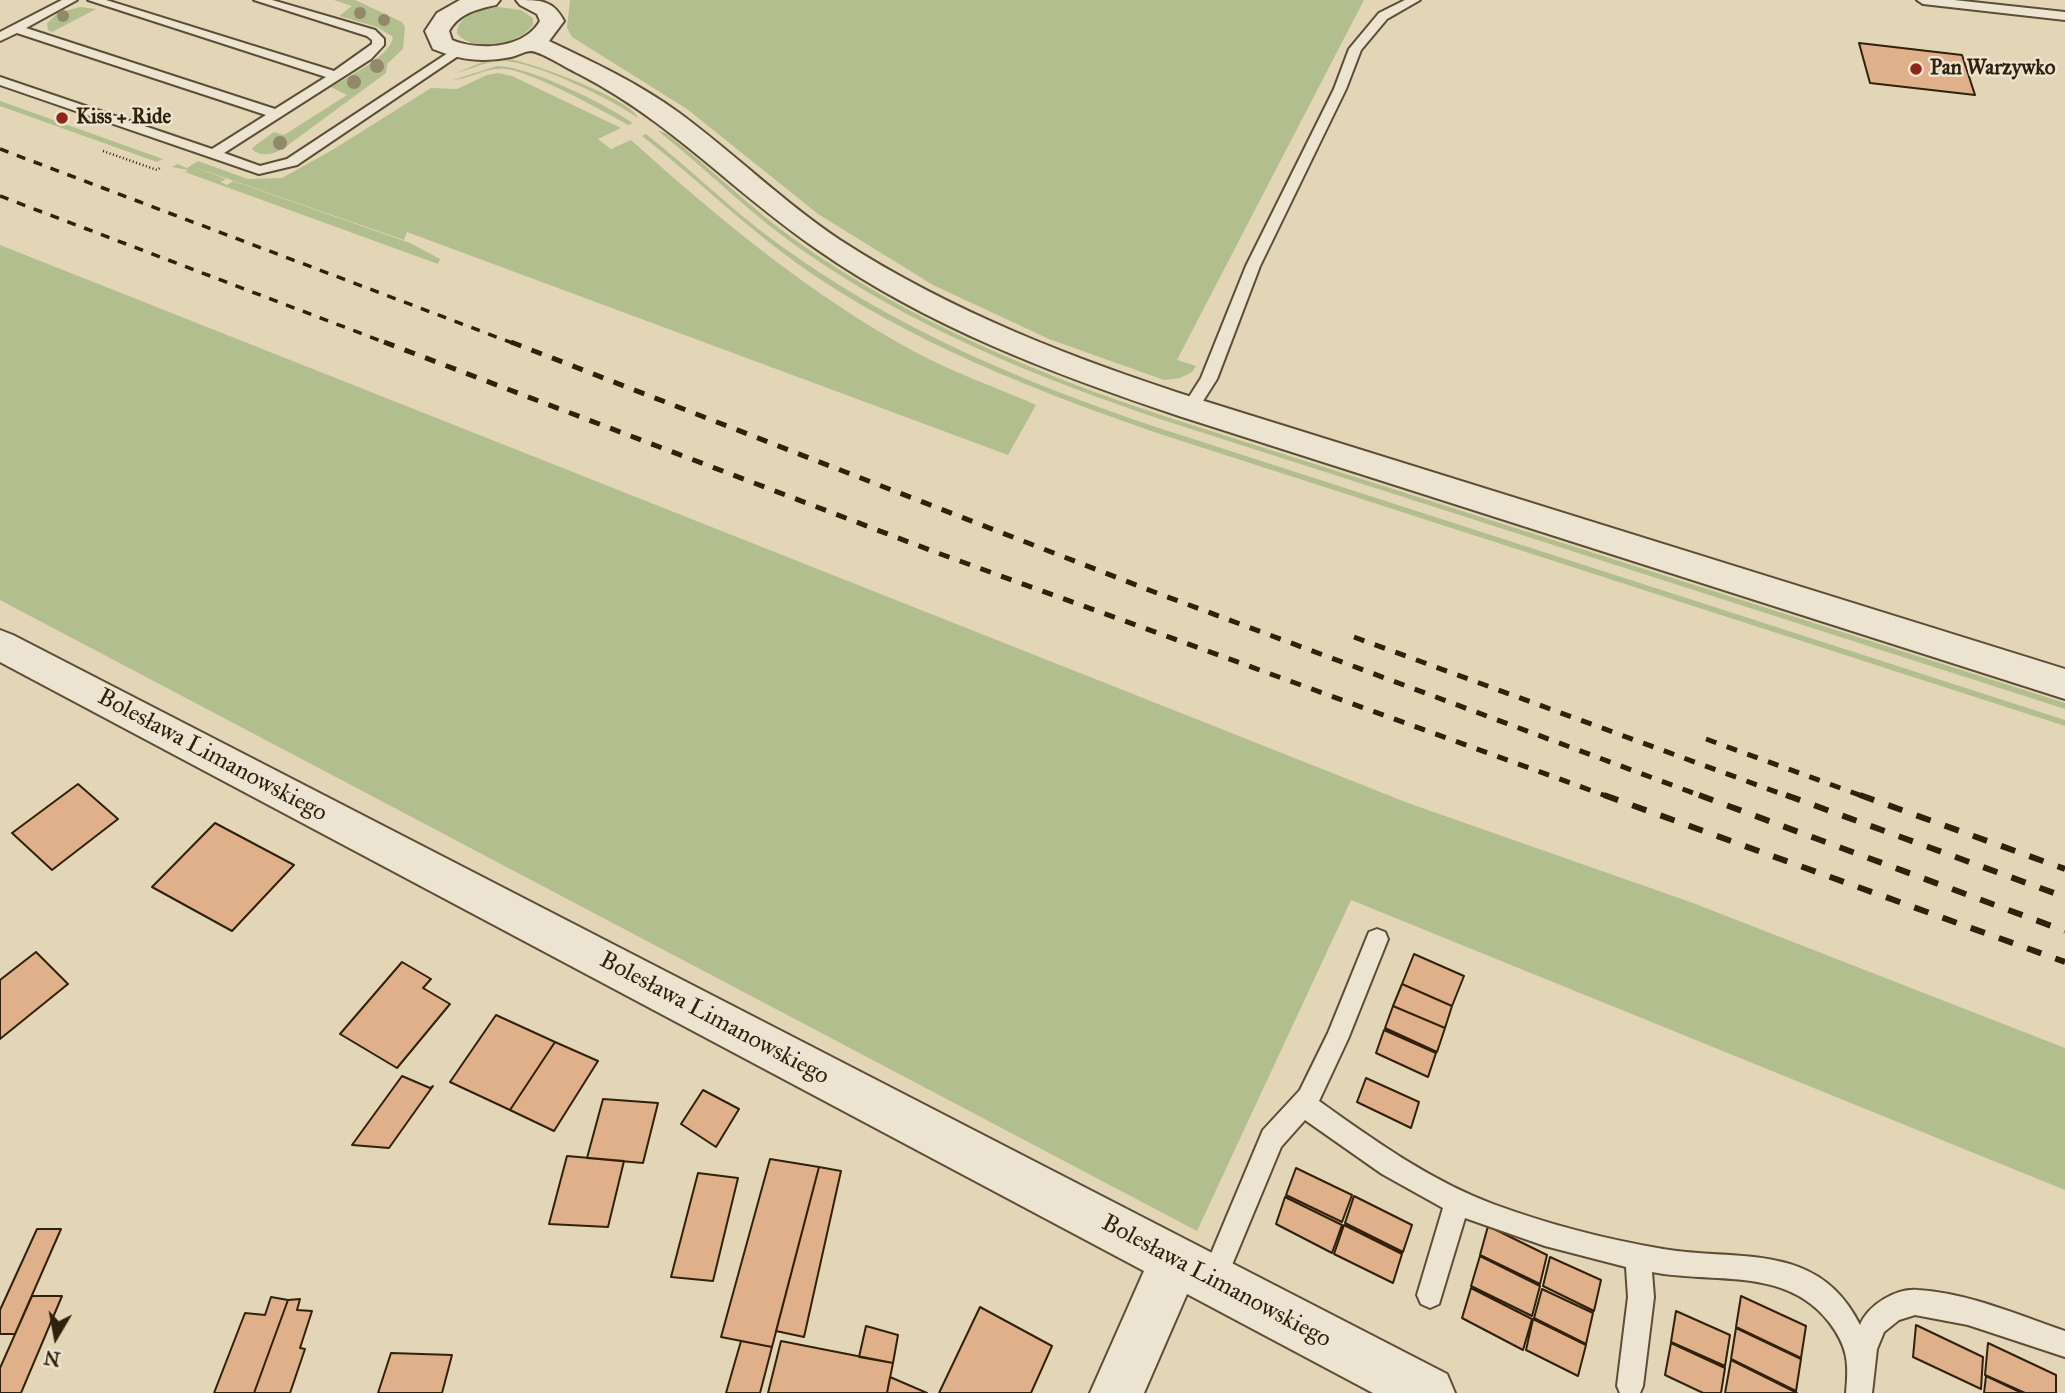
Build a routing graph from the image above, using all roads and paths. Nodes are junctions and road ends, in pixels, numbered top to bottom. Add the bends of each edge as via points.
1 (71, 0) edge
2 (94, 0) edge
3 (260, 0) edge
4 (429, 0) edge
5 (488, 0) edge
6 (531, 0) edge
7 (1414, 0) edge
8 (1923, 0) edge
9 (457, 10) junction
10 (2065, 16) edge
11 (16, 29) junction
12 (0, 37) edge
13 (533, 43) junction
14 (458, 51) junction
15 (336, 76) junction
16 (0, 81) edge
17 (276, 114) junction
18 (212, 155) junction
19 (1190, 408) junction
20 (0, 645) edge
21 (2065, 684) edge
22 (1377, 939) dead end
23 (1303, 1104) junction
24 (1457, 1201) junction
25 (1638, 1257) junction
26 (1194, 1270) junction
27 (1430, 1295) dead end
28 (2065, 1344) edge
29 (1863, 1367) junction
30 (1630, 1385) dead end
31 (1117, 1393) edge
32 (1428, 1393) edge
33 (1859, 1393) edge

1 - 11 lane
2 - 15 lane
3 - 15 lane via 378,39 372,52
4 - 9 street
5 - 9 street
6 - 13 street via 549,10 553,21 547,33
7 - 19 lane via 1383,16 1354,49 1340,89 1253,266 1209,379
8 - 10 lane
9 - 14 street via 442,21 437,35 442,44
11 - 12 lane
11 - 17 lane
13 - 14 street via 489,54
13 - 19 street via 652,106 800,224 896,286 1050,359
14 - 18 lane via 286,164 254,169
15 - 17 lane
16 - 18 lane
17 - 18 lane
19 - 21 street
20 - 26 street, Bolesława Limanowskiego
22 - 23 lane via 1337,1040
23 - 24 lane via 1393,1167
23 - 26 lane via 1272,1139
24 - 25 lane via 1529,1227
24 - 27 lane
25 - 29 lane via 1741,1265 1799,1281 1823,1296 1846,1323
25 - 30 lane via 1641,1297
26 - 31 street
26 - 32 street, Bolesława Limanowskiego
28 - 29 lane via 1968,1312 1915,1302 1892,1309 1874,1323
29 - 33 lane

